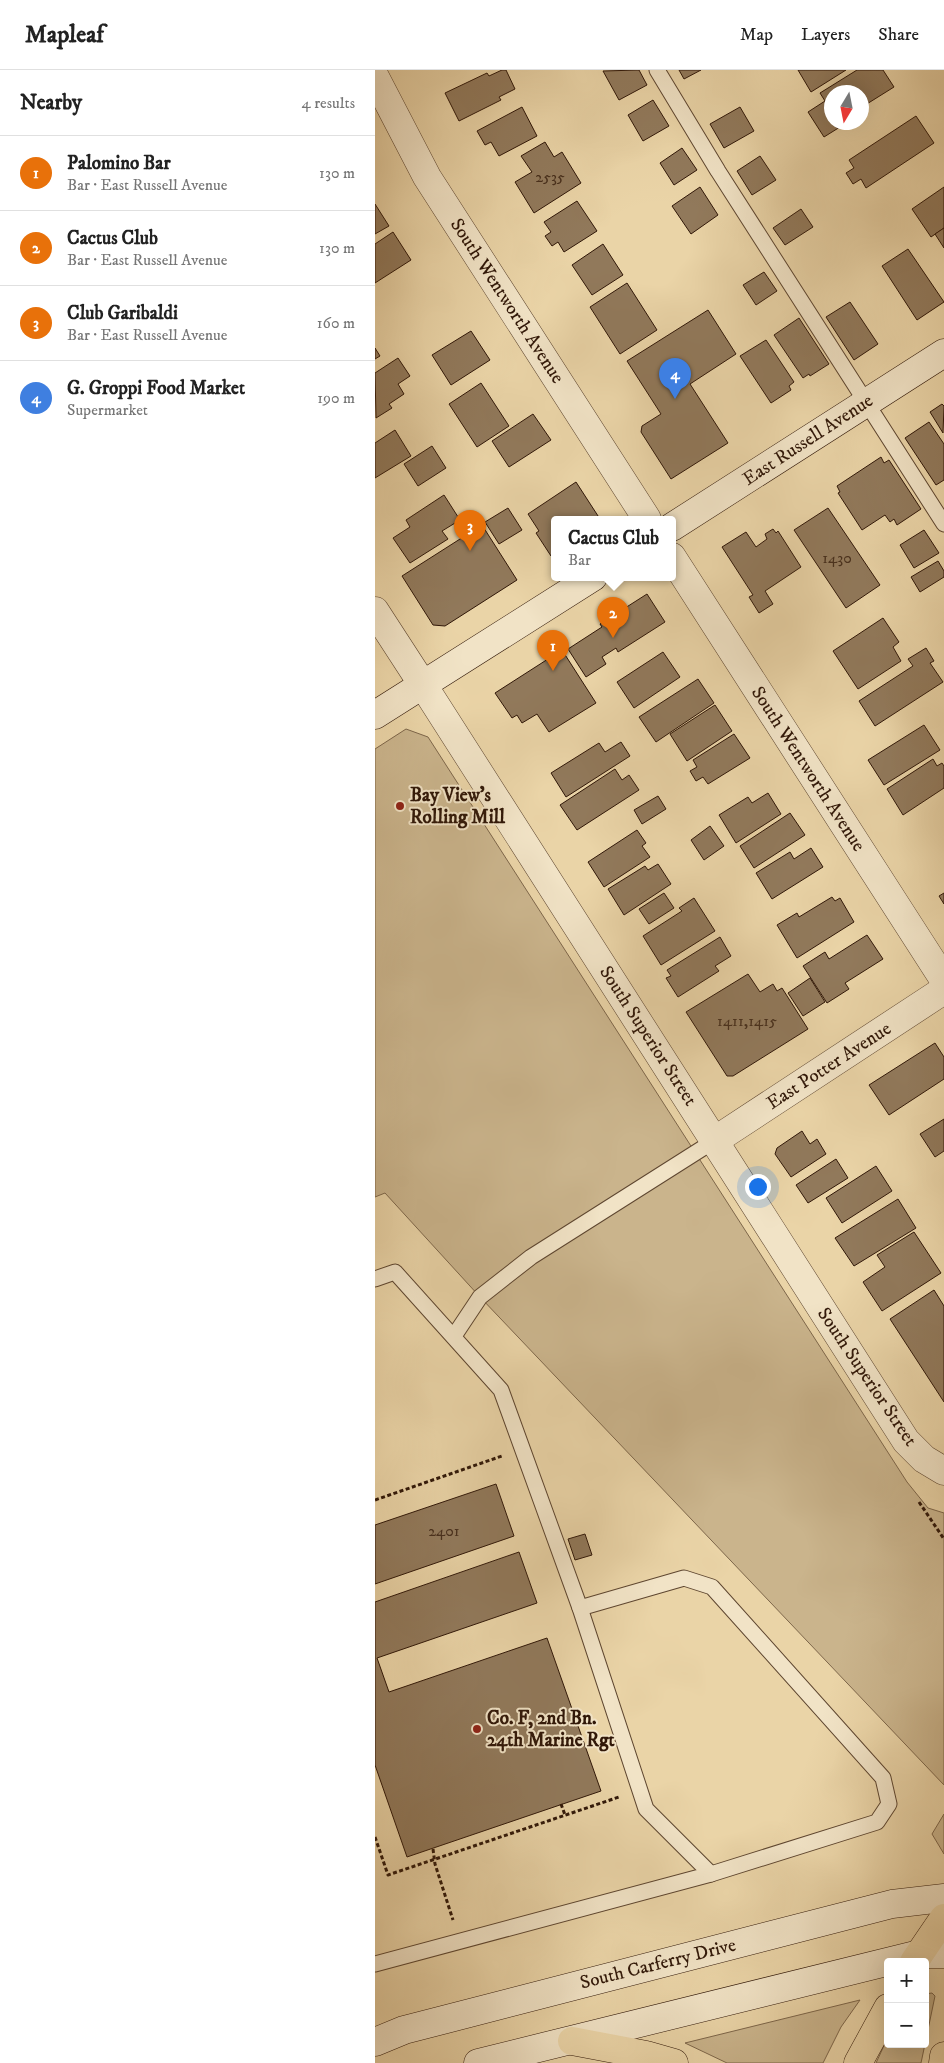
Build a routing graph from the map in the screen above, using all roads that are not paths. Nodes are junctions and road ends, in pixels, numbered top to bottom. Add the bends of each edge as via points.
1 (657, 70) edge
2 (375, 77) edge
3 (944, 352) edge
4 (867, 402) junction
5 (645, 516) edge
6 (676, 524) edge
7 (944, 524) edge
8 (676, 563) edge
9 (587, 581) edge
10 (375, 610) edge
11 (423, 684) junction
12 (375, 715) edge
13 (944, 980) edge
14 (944, 990) edge
15 (715, 1140) junction
16 (375, 1279) edge
17 (454, 1336) junction
18 (934, 1465) edge
19 (580, 1608) junction
20 (711, 1874) junction
21 (944, 1898) edge
22 (944, 1918) edge
23 (925, 1956) edge
24 (375, 1964) edge
25 (884, 2015) edge
26 (375, 2027) edge
27 (404, 2030) junction
28 (571, 2040) junction
29 (375, 2042) edge
30 (944, 2056) edge
31 (484, 2062) edge
32 (674, 2063) edge
33 (858, 2063) edge
34 (943, 2063) edge

1 - 4 lane
2 - 5 street, South Wentworth Avenue via 427,177
3 - 4 street, East Russell Avenue
4 - 6 street, East Russell Avenue
4 - 7 lane
8 - 13 street, South Wentworth Avenue
9 - 11 street
10 - 11 street, South Superior Street
11 - 12 street
11 - 15 street, South Superior Street
14 - 15 street, East Potter Avenue
15 - 17 lane via 531,1257 480,1297
15 - 18 street, South Superior Street via 906,1441
16 - 17 lane via 395,1272
17 - 19 lane via 501,1390
19 - 20 lane via 646,1809
19 - 20 lane via 684,1578 712,1587 883,1778 889,1804 877,1822
20 - 24 lane
21 - 27 street, South Carferry Drive via 892,1904
22 - 23 highway
23 - 28 street
25 - 33 highway
26 - 27 street
27 - 29 street, South Carferry Drive
28 - 31 street
28 - 32 highway
30 - 34 highway

